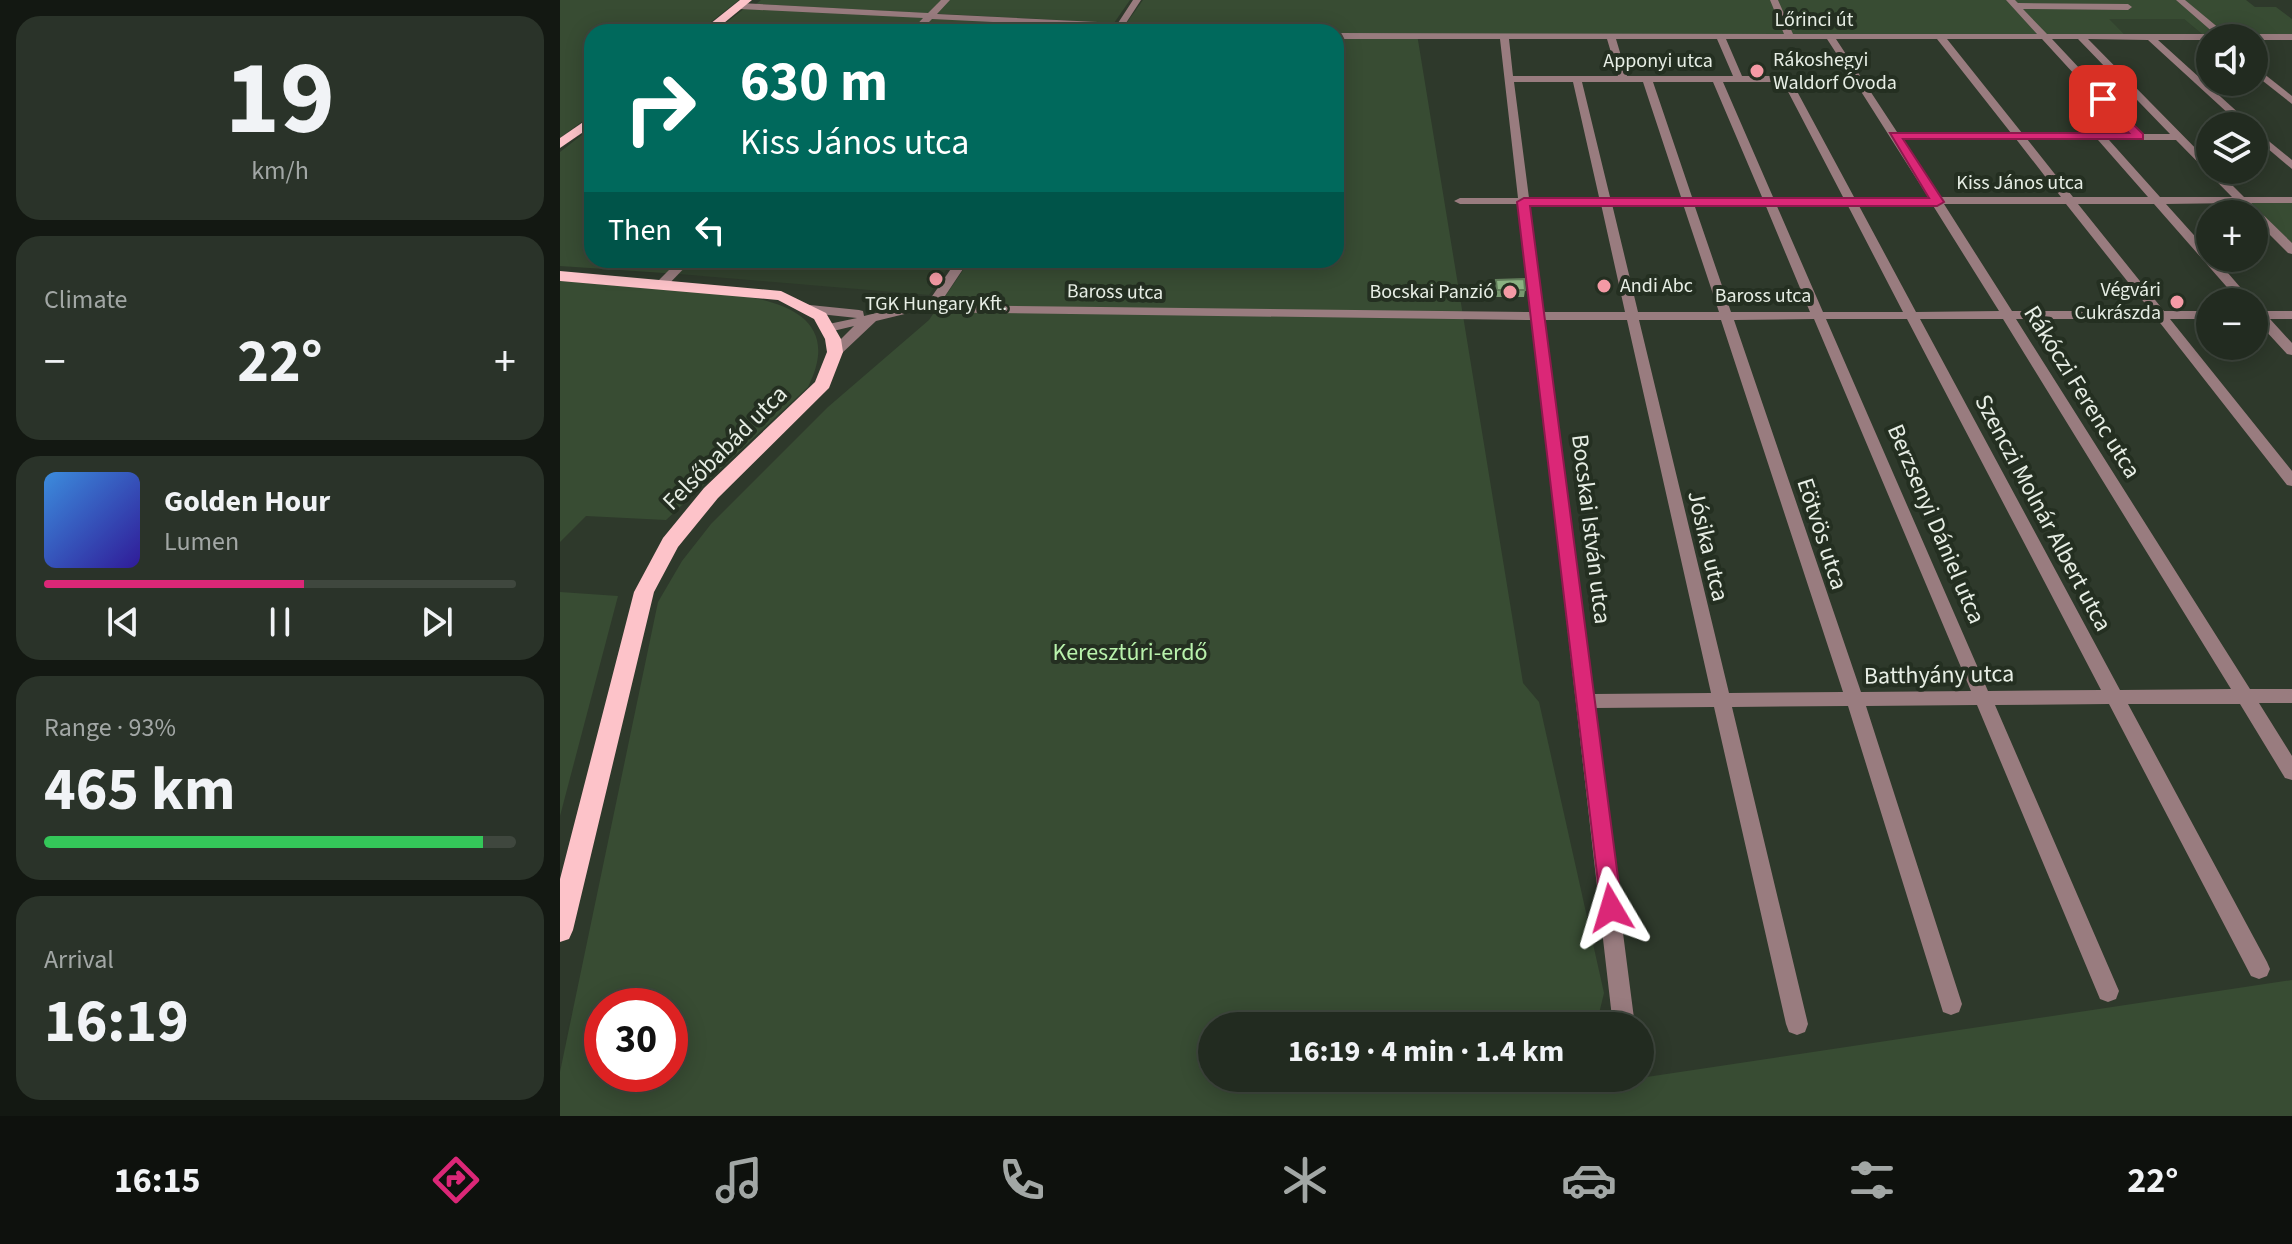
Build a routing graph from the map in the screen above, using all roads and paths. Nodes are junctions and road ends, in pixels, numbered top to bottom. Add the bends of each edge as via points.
1 (946, 0) edge
2 (1137, 0) edge
3 (1774, 0) edge
4 (2180, 0) edge
5 (744, 3) edge
6 (2013, 3) edge
7 (2128, 7) dead end
8 (930, 16) junction
9 (716, 24) edge
10 (922, 24) edge
11 (1046, 24) edge
12 (1121, 24) edge
13 (2209, 24) edge
14 (1344, 36) edge
15 (2045, 37) junction
16 (2150, 37) junction
17 (2268, 37) edge
18 (2280, 37) junction
19 (2292, 37) edge
20 (1504, 38) junction
21 (1611, 38) junction
22 (1721, 38) junction
23 (1790, 38) junction
24 (1831, 38) junction
25 (1941, 38) junction
26 (2081, 38) junction
27 (2196, 38) edge
28 (2292, 46) edge
29 (1623, 78) junction
30 (1507, 79) junction
31 (1577, 79) junction
32 (1647, 79) junction
33 (1717, 79) junction
34 (1739, 79) junction
35 (1786, 79) junction
36 (1857, 79) junction
37 (2268, 81) edge
38 (2292, 101) edge
39 (2233, 112) edge
40 (584, 126) edge
41 (1894, 135) junction
42 (2018, 136) junction
43 (2100, 136) junction
44 (2138, 137) junction
45 (2178, 137) junction
46 (560, 144) edge
47 (2268, 145) edge
48 (2196, 154) edge
49 (2292, 166) edge
50 (2226, 184) edge
51 (2156, 200) junction
52 (2196, 200) edge
53 (2241, 200) edge
54 (2268, 200) edge
55 (2292, 200) edge
56 (1460, 201) dead end
57 (2071, 201) junction
58 (1524, 202) junction
59 (1688, 202) junction
60 (1770, 202) junction
61 (1852, 202) junction
62 (1937, 202) junction
63 (1605, 203) junction
64 (2268, 226) edge
65 (2292, 250) edge
66 (678, 268) edge
67 (958, 268) edge
68 (560, 276) edge
69 (661, 285) junction
70 (2235, 288) edge
71 (931, 307) junction
72 (810, 309) junction
73 (885, 312) junction
74 (2268, 314) edge
75 (2005, 315) junction
76 (2161, 315) junction
77 (2196, 315) edge
78 (2292, 315) edge
79 (1538, 316) junction
80 (1631, 316) junction
81 (1724, 316) junction
82 (1818, 316) junction
83 (1912, 316) junction
84 (2268, 326) edge
85 (829, 328) junction
86 (2292, 351) edge
87 (835, 352) junction
88 (2292, 481) edge
89 (2245, 696) junction
90 (2292, 696) edge
91 (2113, 697) junction
92 (1984, 698) junction
93 (1719, 699) junction
94 (1852, 700) junction
95 (1586, 701) junction
96 (2292, 772) edge
97 (560, 930) edge
98 (2259, 969) dead end
99 (2108, 991) dead end
100 (1951, 1004) dead end
101 (1622, 1012) edge
102 (1797, 1024) dead end

1 - 8 street
2 - 12 street
3 - 23 street
4 - 13 street
5 - 8 street
5 - 9 main road
6 - 7 street
6 - 15 street
8 - 10 street
8 - 11 street
14 - 20 street, Lőrinci út
15 - 25 street, Lőrinci út
15 - 26 street, Lőrinci út
15 - 44 street
16 - 26 street, Lőrinci út
16 - 27 street, Lőrinci út
16 - 39 street
17 - 18 street, Lőrinci út
18 - 19 street, Lőrinci út
18 - 28 street
20 - 21 street, Lőrinci út
20 - 30 street, Bocskai István utca
21 - 22 street, Lőrinci út
21 - 29 street
22 - 23 street, Lőrinci út
22 - 34 street
23 - 24 street, Lőrinci út
24 - 25 street, Lőrinci út
24 - 36 street, Rákóczi Ferenc utca
25 - 42 street
26 - 45 street
29 - 31 street, Apponyi utca
29 - 32 street, Apponyi utca
30 - 31 street, Apponyi utca
30 - 58 street, Bocskai István utca
31 - 63 street, Jósika utca
32 - 33 street, Apponyi utca
32 - 59 street, Eötvös utca
33 - 34 street, Apponyi utca
33 - 60 street, Berzsenyi Dániel utca
34 - 35 street, Apponyi utca
35 - 36 street, Apponyi utca
35 - 61 street, Szenczi Molnár Albert utca
36 - 41 street, Rákóczi Ferenc utca
37 - 38 street
40 - 46 main road
41 - 42 street
41 - 62 street, Rákóczi Ferenc utca
42 - 43 street
42 - 57 street
43 - 44 street
43 - 51 street
44 - 45 street
45 - 48 street
47 - 49 street
50 - 53 street
51 - 52 street, Kiss János utca
51 - 57 street, Kiss János utca
51 - 70 street
54 - 55 street, Kiss János utca
56 - 58 street, Kiss János utca
57 - 62 street, Kiss János utca
57 - 76 street
58 - 63 street, Kiss János utca
58 - 79 street, Bocskai István utca
59 - 60 street, Kiss János utca
59 - 63 street, Kiss János utca
59 - 81 street, Eötvös utca
60 - 61 street, Kiss János utca
60 - 82 street, Berzsenyi Dániel utca
61 - 62 street, Kiss János utca
61 - 83 street, Szenczi Molnár Albert utca
62 - 75 street, Rákóczi Ferenc utca
63 - 80 street, Jósika utca
64 - 65 street
66 - 69 street
67 - 71 street
68 - 69 main road, Baross utca
69 - 72 main road, Baross utca via 756,292
71 - 73 street, Baross utca
71 - 79 street, Baross utca
72 - 73 street, Baross utca
72 - 85 main road, Baross utca
73 - 85 street, Baross utca
73 - 87 street
74 - 78 street
75 - 76 street, Baross utca
75 - 83 street, Baross utca
75 - 89 street, Rákóczi Ferenc utca
76 - 77 street, Baross utca
76 - 88 street
79 - 80 street, Baross utca
79 - 95 street, Bocskai István utca
80 - 81 street, Baross utca
80 - 93 street, Jósika utca
81 - 82 street, Baross utca
81 - 94 street, Eötvös utca
82 - 83 street, Baross utca
82 - 92 street, Berzsenyi Dániel utca
83 - 91 street, Szenczi Molnár Albert utca
84 - 86 street
85 - 87 main road
87 - 97 main road, Felsőbabád utca via 830,372 813,397 711,493 659,560 644,592
89 - 90 street, Batthyány utca
89 - 91 street, Batthyány utca
89 - 96 street, Rákóczi Ferenc utca
91 - 92 street, Batthyány utca
91 - 98 street, Szenczi Molnár Albert utca
92 - 94 street, Batthyány utca
92 - 99 street, Berzsenyi Dániel utca
93 - 94 street, Batthyány utca
93 - 95 street, Batthyány utca
93 - 102 street, Jósika utca
94 - 100 street, Eötvös utca
95 - 101 street, Bocskai István utca

